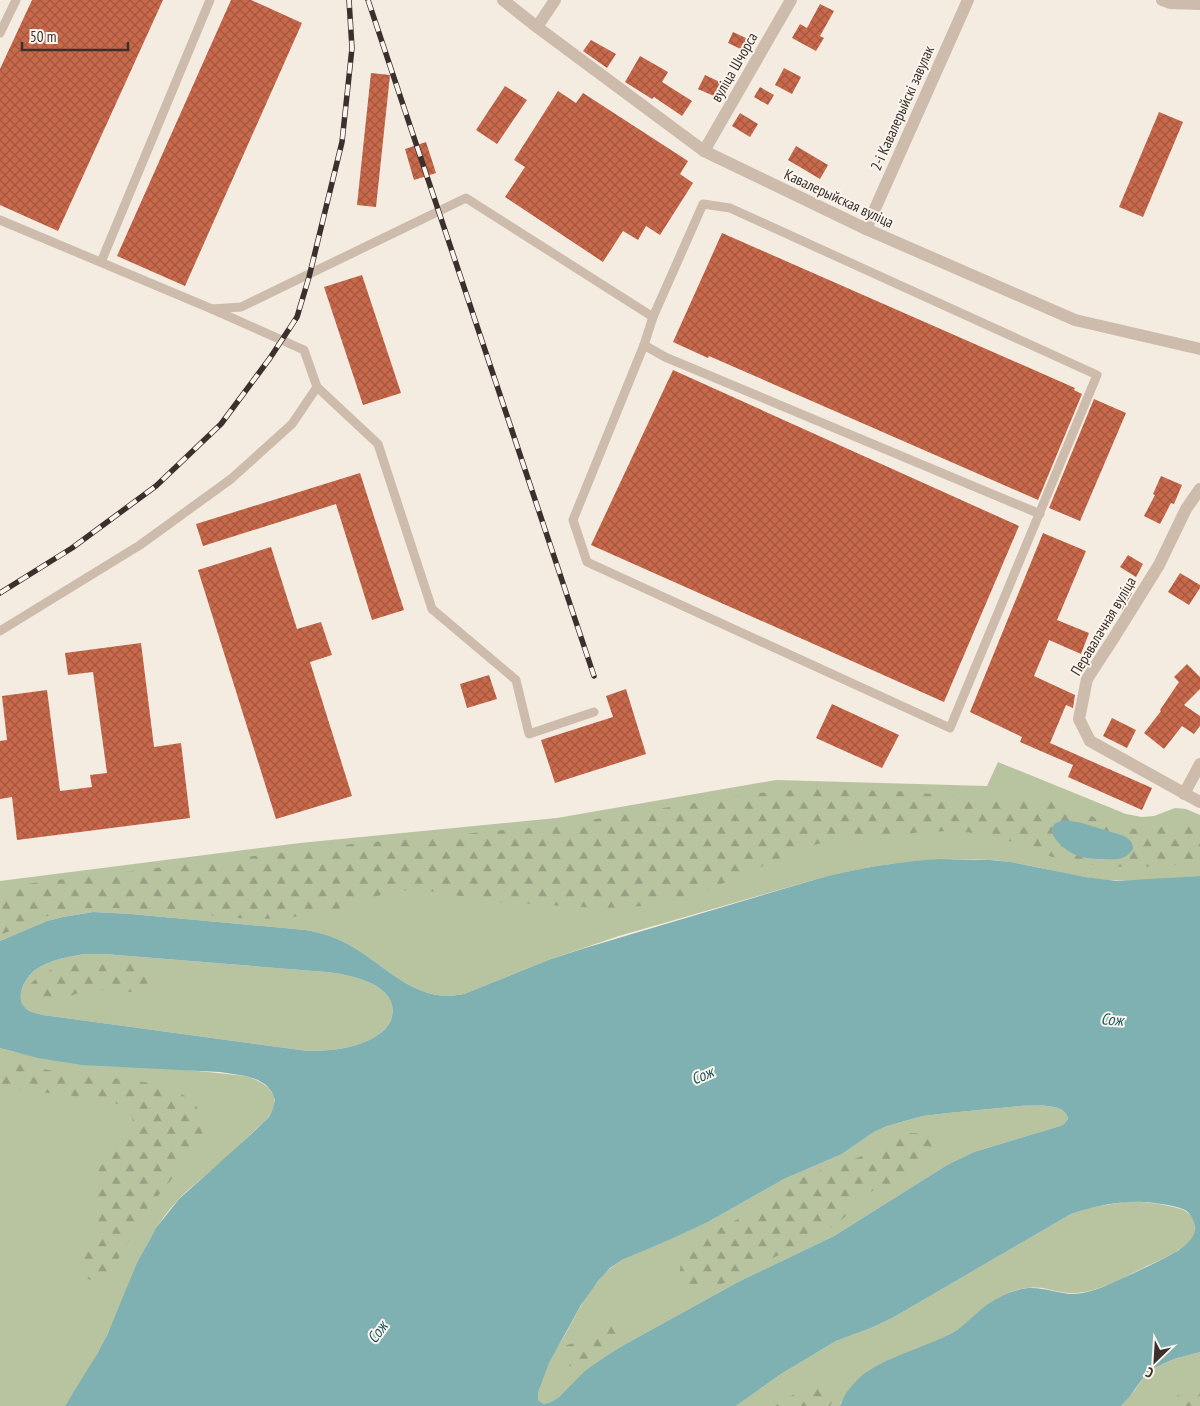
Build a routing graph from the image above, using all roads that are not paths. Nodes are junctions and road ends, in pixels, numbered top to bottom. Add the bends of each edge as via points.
1 (16, 0) edge
2 (210, 0) edge
3 (503, 0) edge
4 (555, 0) edge
5 (792, 0) edge
6 (968, 0) edge
7 (1162, 0) edge
8 (1200, 4) edge
9 (537, 27) junction
10 (0, 34) edge
11 (704, 151) junction
12 (0, 220) edge
13 (866, 229) junction
14 (101, 262) junction
15 (212, 309) junction
16 (653, 317) junction
17 (644, 345) junction
18 (1200, 349) edge
19 (317, 387) junction
20 (1200, 490) edge
21 (1040, 514) junction
22 (0, 631) edge
23 (594, 712) dead end
24 (1200, 764) edge
25 (1184, 794) junction
26 (1200, 802) edge

1 - 10 lane
2 - 14 lane
3 - 9 street, Кавалерыйская вуліца
4 - 9 street
5 - 11 street, вуліца Шчорса
6 - 13 street, 2-і Кавалерыйскі завулак
7 - 8 street
9 - 11 street, Кавалерыйская вуліца
11 - 13 street, Кавалерыйская вуліца
12 - 14 lane
13 - 18 street, Кавалерыйская вуліца via 1075,320
14 - 15 lane
15 - 16 lane via 241,307 466,198
15 - 19 lane via 304,350
16 - 17 lane
16 - 21 lane via 703,204 730,208 1097,375
17 - 21 lane
17 - 21 lane via 573,520 587,562 950,728
19 - 22 lane via 292,424 231,479 140,545
19 - 23 lane via 378,444 432,609 516,680 529,734
20 - 25 street, Перавалачная вуліца via 1186,509 1159,564 1087,679 1079,720 1090,741
24 - 25 street
25 - 26 street, Перавалачная вуліца

